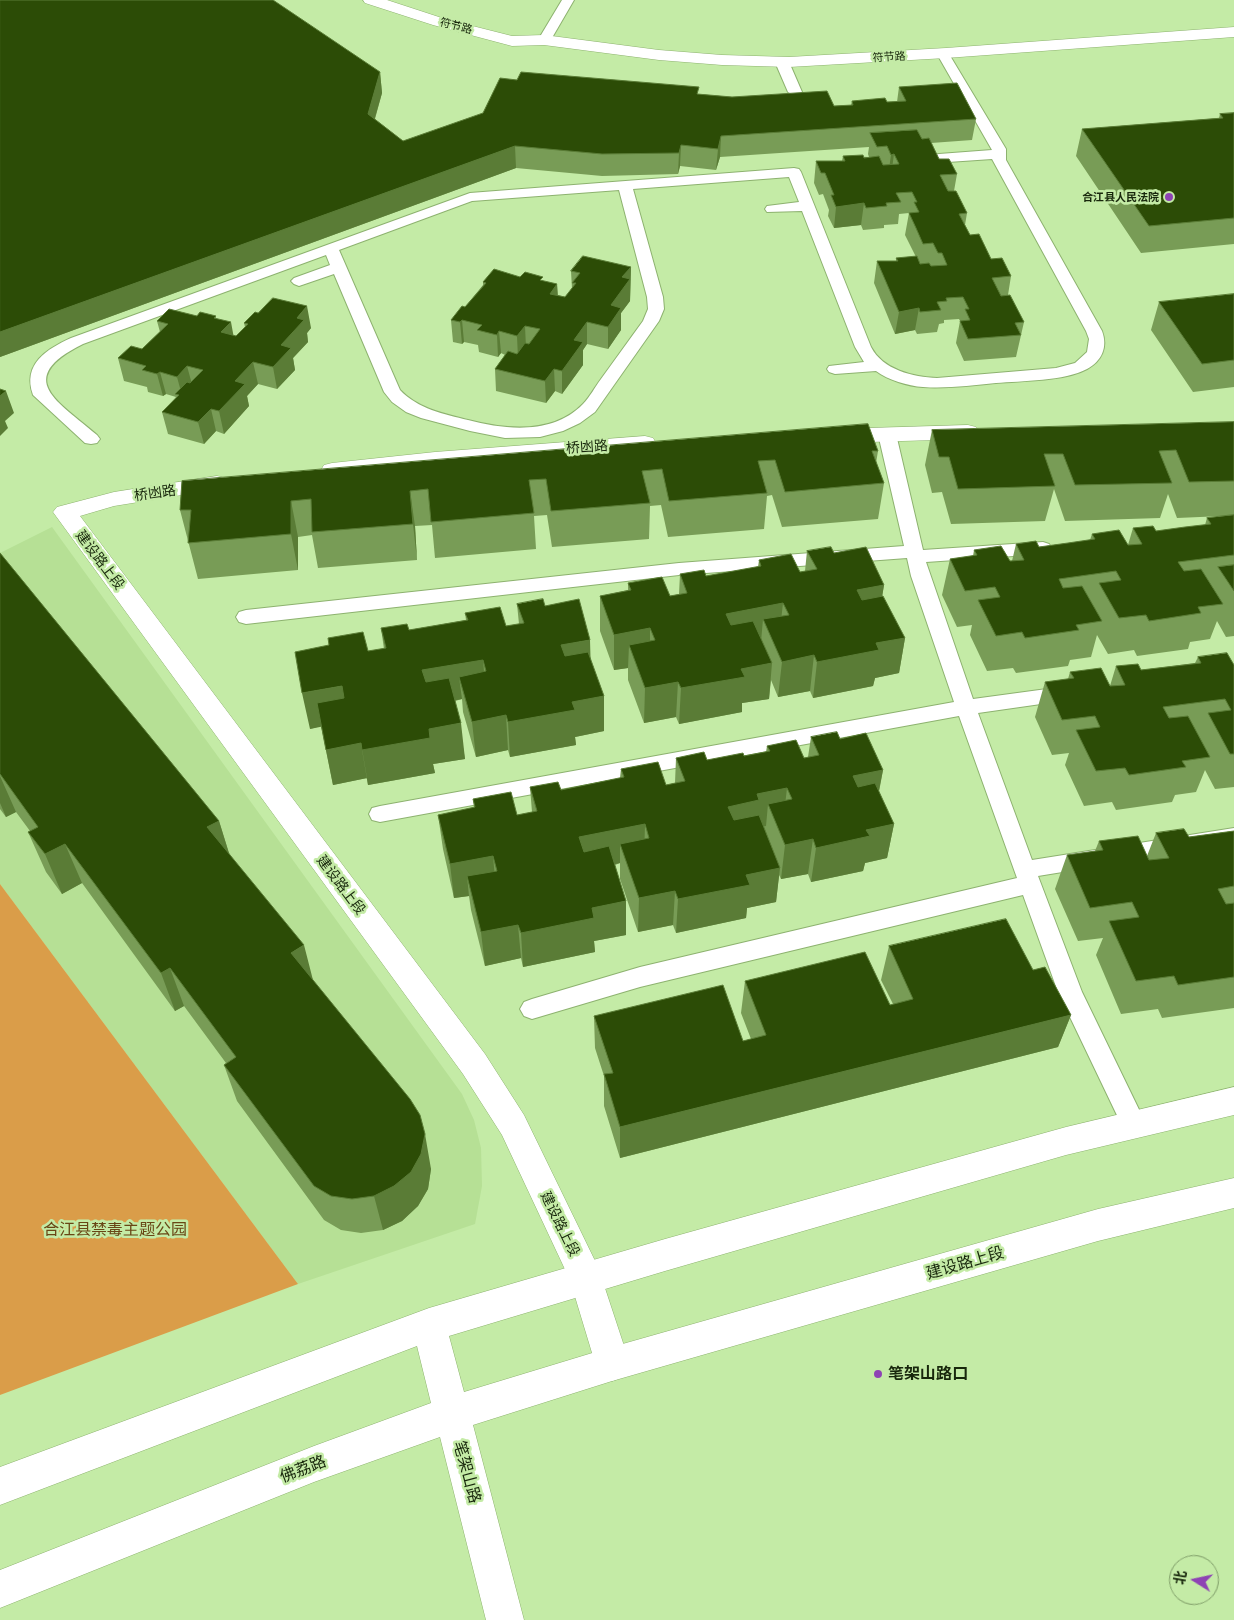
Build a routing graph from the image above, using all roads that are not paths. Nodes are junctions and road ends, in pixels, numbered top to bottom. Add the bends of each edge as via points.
1 (371, 0) edge
2 (568, 0) edge
3 (464, 12) dead end
4 (1234, 32) edge
5 (544, 40) junction
6 (943, 54) junction
7 (782, 62) junction
8 (795, 92) edge
9 (999, 154) junction
10 (943, 166) edge
11 (624, 185) junction
12 (808, 206) junction
13 (772, 208) dead end
14 (331, 248) junction
15 (339, 267) junction
16 (299, 282) dead end
17 (877, 366) junction
18 (835, 369) dead end
19 (984, 432) edge
20 (887, 434) junction
21 (817, 436) edge
22 (91, 439) dead end
23 (670, 442) edge
24 (316, 471) edge
25 (238, 480) edge
26 (65, 512) joint
27 (1065, 547) edge
28 (915, 554) junction
29 (246, 617) dead end
30 (1090, 691) edge
31 (966, 707) junction
32 (380, 814) dead end
33 (1234, 836) edge
34 (1027, 877) junction
35 (532, 1009) dead end
36 (1234, 1101) edge
37 (1134, 1124) junction
38 (1234, 1193) edge
39 (586, 1278) junction
40 (429, 1325) junction
41 (612, 1364) junction
42 (452, 1414) junction
43 (0, 1486) edge
44 (0, 1589) edge
45 (506, 1620) edge

1 - 5 main road, 符节路 via 512,41
2 - 5 lane
3 - 5 main road, 符节路 via 523,28
4 - 6 main road, 符节路
5 - 7 main road, 符节路 via 668,56
6 - 7 main road, 符节路
6 - 9 lane
7 - 8 lane
9 - 10 lane via 939,158
9 - 17 lane via 999,160 1098,339 1095,354 1081,366 1057,373 937,383 903,378
11 - 12 lane via 794,172
11 - 14 lane via 470,197
11 - 15 lane via 656,309 651,321 589,408 579,417 548,431 517,434 486,431 419,412 403,404 392,392
12 - 13 lane
12 - 17 lane via 863,348
14 - 15 lane
14 - 22 lane via 77,342 54,354 40,369 37,387 41,395
15 - 16 lane
17 - 18 lane
19 - 20 main road
20 - 21 main road
20 - 28 lane
23 - 24 main road, 桥凼路
25 - 26 main road, 桥凼路 via 114,498
26 - 39 main road, 建设路上段 via 474,1064 513,1125
27 - 28 lane
28 - 29 lane via 678,569
28 - 31 lane
30 - 31 lane
31 - 32 lane
31 - 34 lane
33 - 34 lane
34 - 35 lane
34 - 37 lane via 1070,992
36 - 37 main road
37 - 39 main road
38 - 41 main road, 建设路上段 via 1098,1225
39 - 40 main road
39 - 41 main road, 建设路上段
40 - 42 main road, 笔架山路
40 - 43 main road
41 - 42 main road, 佛荔路
42 - 44 main road, 佛荔路 via 314,1464
42 - 45 main road, 笔架山路

